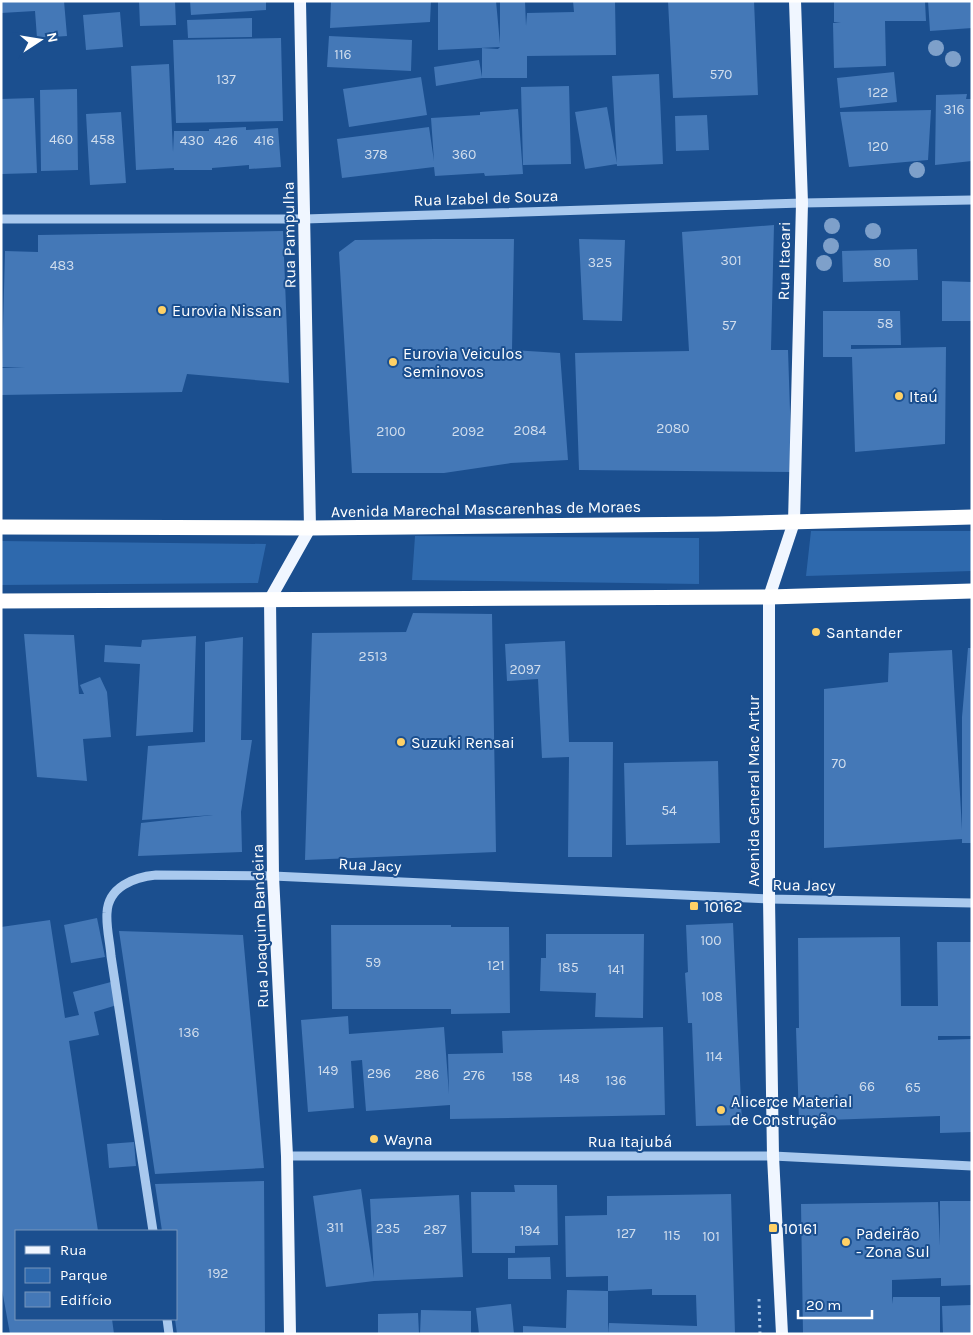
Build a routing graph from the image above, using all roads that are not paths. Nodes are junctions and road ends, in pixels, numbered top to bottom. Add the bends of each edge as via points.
1 (300, 1) edge
2 (795, 1) edge
3 (972, 200) edge
4 (802, 203) junction
5 (1, 219) edge
6 (304, 219) junction
7 (972, 517) edge
8 (794, 522) junction
9 (1, 527) edge
10 (310, 528) junction
11 (972, 591) edge
12 (769, 597) junction
13 (270, 599) junction
14 (1, 601) edge
15 (273, 876) junction
16 (769, 899) junction
17 (972, 903) edge
18 (287, 1156) junction
19 (774, 1156) junction
20 (972, 1166) edge
21 (153, 1230) edge
22 (167, 1320) edge
23 (169, 1334) edge
24 (290, 1334) edge
25 (782, 1334) edge

1 - 6 main road, Rua Pampulha
2 - 4 main road, Rua Itacari
3 - 4 street, Rua Izabel de Souza
4 - 6 street, Rua Izabel de Souza
4 - 8 main road, Rua Itacari
5 - 6 street, Rua Izabel de Souza
6 - 10 main road, Rua Pampulha
7 - 8 highway, Avenida Marechal Mascarenhas de Moraes
8 - 10 highway, Avenida Marechal Mascarenhas de Moraes
8 - 12 main road, Avenida General Mac Artur
9 - 10 highway, Avenida Marechal Mascarenhas de Moraes
10 - 13 main road
11 - 12 highway
12 - 13 highway
12 - 16 main road, Avenida General Mac Artur
13 - 14 highway
13 - 15 main road, Rua Joaquim Bandeira
15 - 16 street, Rua Jacy
15 - 18 main road, Rua Joaquim Bandeira
15 - 21 street, Rua Jacy via 143,876 118,889 111,898 107,911 111,956
16 - 17 street, Rua Jacy
16 - 19 main road, Avenida General Mac Artur
18 - 19 street, Rua Itajubá
18 - 24 main road, Rua Joaquim Bandeira
19 - 20 street, Rua Itajubá
19 - 25 main road, Avenida General Mac Artur
22 - 23 street

